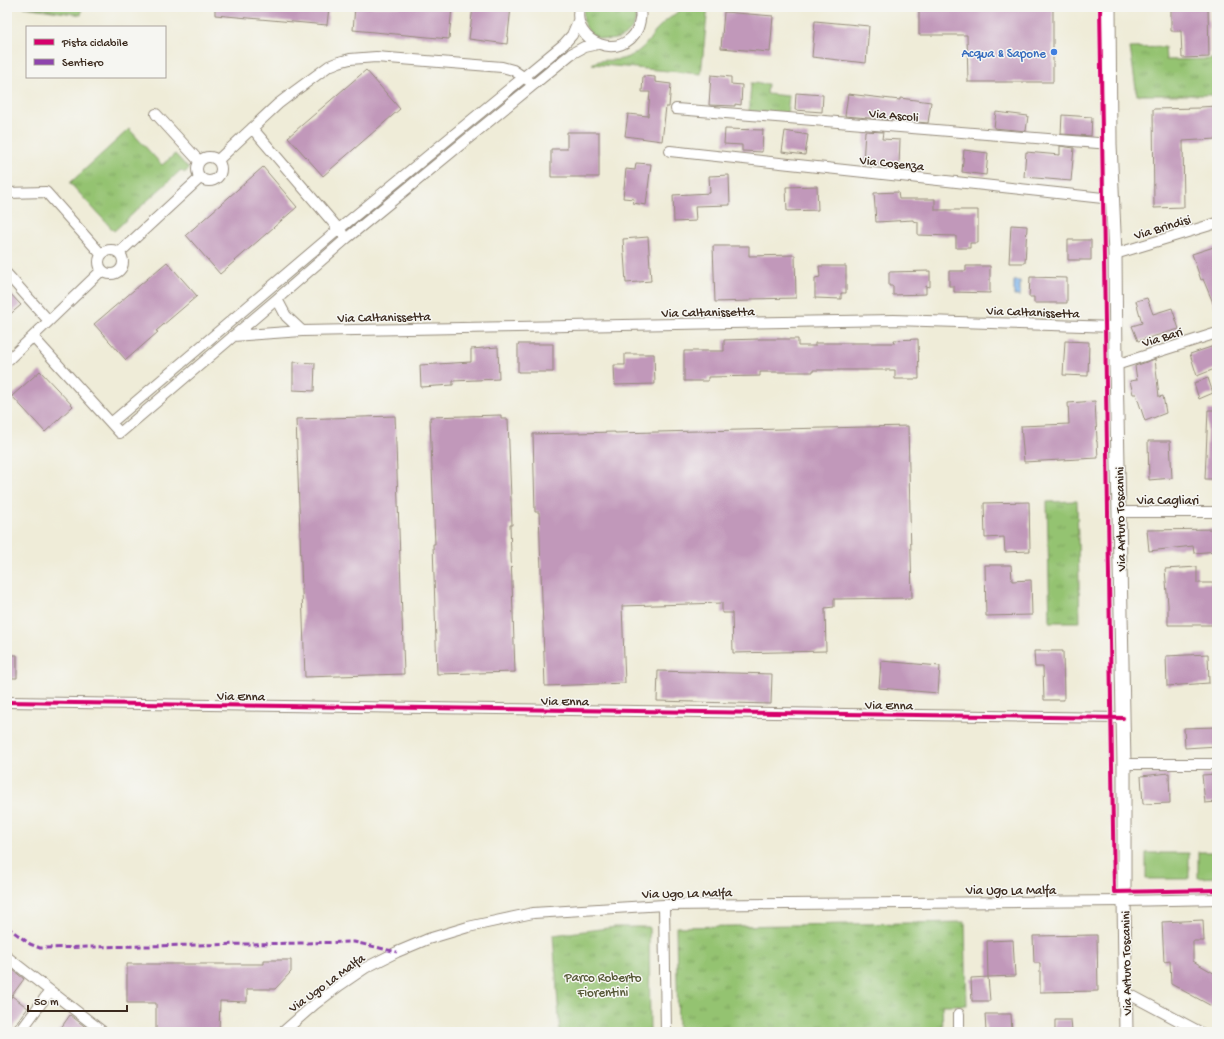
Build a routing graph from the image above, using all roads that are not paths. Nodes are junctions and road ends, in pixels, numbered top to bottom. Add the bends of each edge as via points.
1 (579, 7) edge
2 (640, 7) edge
3 (650, 7) edge
4 (1110, 7) edge
5 (578, 22) junction
6 (640, 22) junction
7 (598, 44) junction
8 (524, 78) junction
9 (534, 85) junction
10 (676, 109) dead end
11 (156, 114) dead end
12 (252, 128) junction
13 (1110, 144) junction
14 (670, 151) dead end
15 (218, 160) junction
16 (199, 161) junction
17 (200, 178) junction
18 (7, 193) edge
19 (1112, 199) junction
20 (1217, 223) edge
21 (339, 229) junction
22 (347, 238) junction
23 (119, 253) junction
24 (101, 254) junction
25 (1115, 254) junction
26 (102, 270) junction
27 (7, 274) edge
28 (277, 299) junction
29 (49, 321) junction
30 (1115, 327) junction
31 (302, 331) junction
32 (1217, 333) edge
33 (233, 336) junction
34 (34, 337) junction
35 (7, 361) edge
36 (1116, 365) junction
37 (111, 423) junction
38 (1119, 512) junction
39 (1217, 512) edge
40 (7, 702) edge
41 (1123, 718) junction
42 (1124, 764) junction
43 (1217, 764) edge
44 (1217, 899) edge
45 (1124, 901) junction
46 (664, 905) junction
47 (7, 957) edge
48 (50, 991) junction
49 (1125, 992) junction
50 (959, 1014) dead end
51 (20, 1032) edge
52 (103, 1032) edge
53 (283, 1032) edge
54 (666, 1032) edge
55 (959, 1032) edge
56 (1126, 1032) edge
57 (1200, 1032) edge

1 - 5 street
2 - 6 street
3 - 6 street
4 - 13 street, Via Arturo Toscanini
5 - 7 street via 582,31
5 - 8 street via 568,40
6 - 7 street via 636,32 619,45
7 - 9 street via 584,47 571,54
8 - 9 street
8 - 12 street via 513,70 502,67 376,57 350,59 329,66 312,77
8 - 21 street
9 - 22 street
10 - 13 street, Via Ascoli
11 - 16 street
12 - 15 street
12 - 21 street
13 - 19 street, Via Arturo Toscanini
14 - 19 street, Via Cosenza
15 - 16 street via 210,157
15 - 17 street via 221,167 217,178 211,181
16 - 17 street via 197,168
17 - 23 street
18 - 24 street via 46,192
19 - 25 street, Via Arturo Toscanini
20 - 25 street, Via Brindisi
21 - 22 street
21 - 37 street
22 - 28 street
23 - 24 street via 108,250
23 - 26 street via 123,260 119,271 113,274
24 - 26 street via 98,261
25 - 30 street, Via Arturo Toscanini
26 - 29 street
27 - 29 street
28 - 31 street via 286,316
28 - 33 street
29 - 34 street
30 - 31 street, Via Caltanissetta via 894,320
30 - 36 street, Via Arturo Toscanini
31 - 33 street, Via Caltanissetta
32 - 36 street, Via Bari
33 - 37 street via 120,433
34 - 35 street
34 - 37 street
36 - 38 street, Via Arturo Toscanini
38 - 39 street, Via Cagliari
38 - 41 street, Via Arturo Toscanini
40 - 41 street, Via Enna
41 - 42 street, Via Arturo Toscanini
42 - 43 street
42 - 45 street, Via Arturo Toscanini
44 - 45 street, Via Ugo La Malfa
45 - 46 street, Via Ugo La Malfa
45 - 49 street, Via Arturo Toscanini
46 - 53 street, Via Ugo La Malfa via 533,913 468,927 428,939 365,968 315,1004
46 - 54 street
47 - 48 street
48 - 51 street
48 - 52 street
49 - 56 street, Via Arturo Toscanini
49 - 57 street
50 - 55 street

